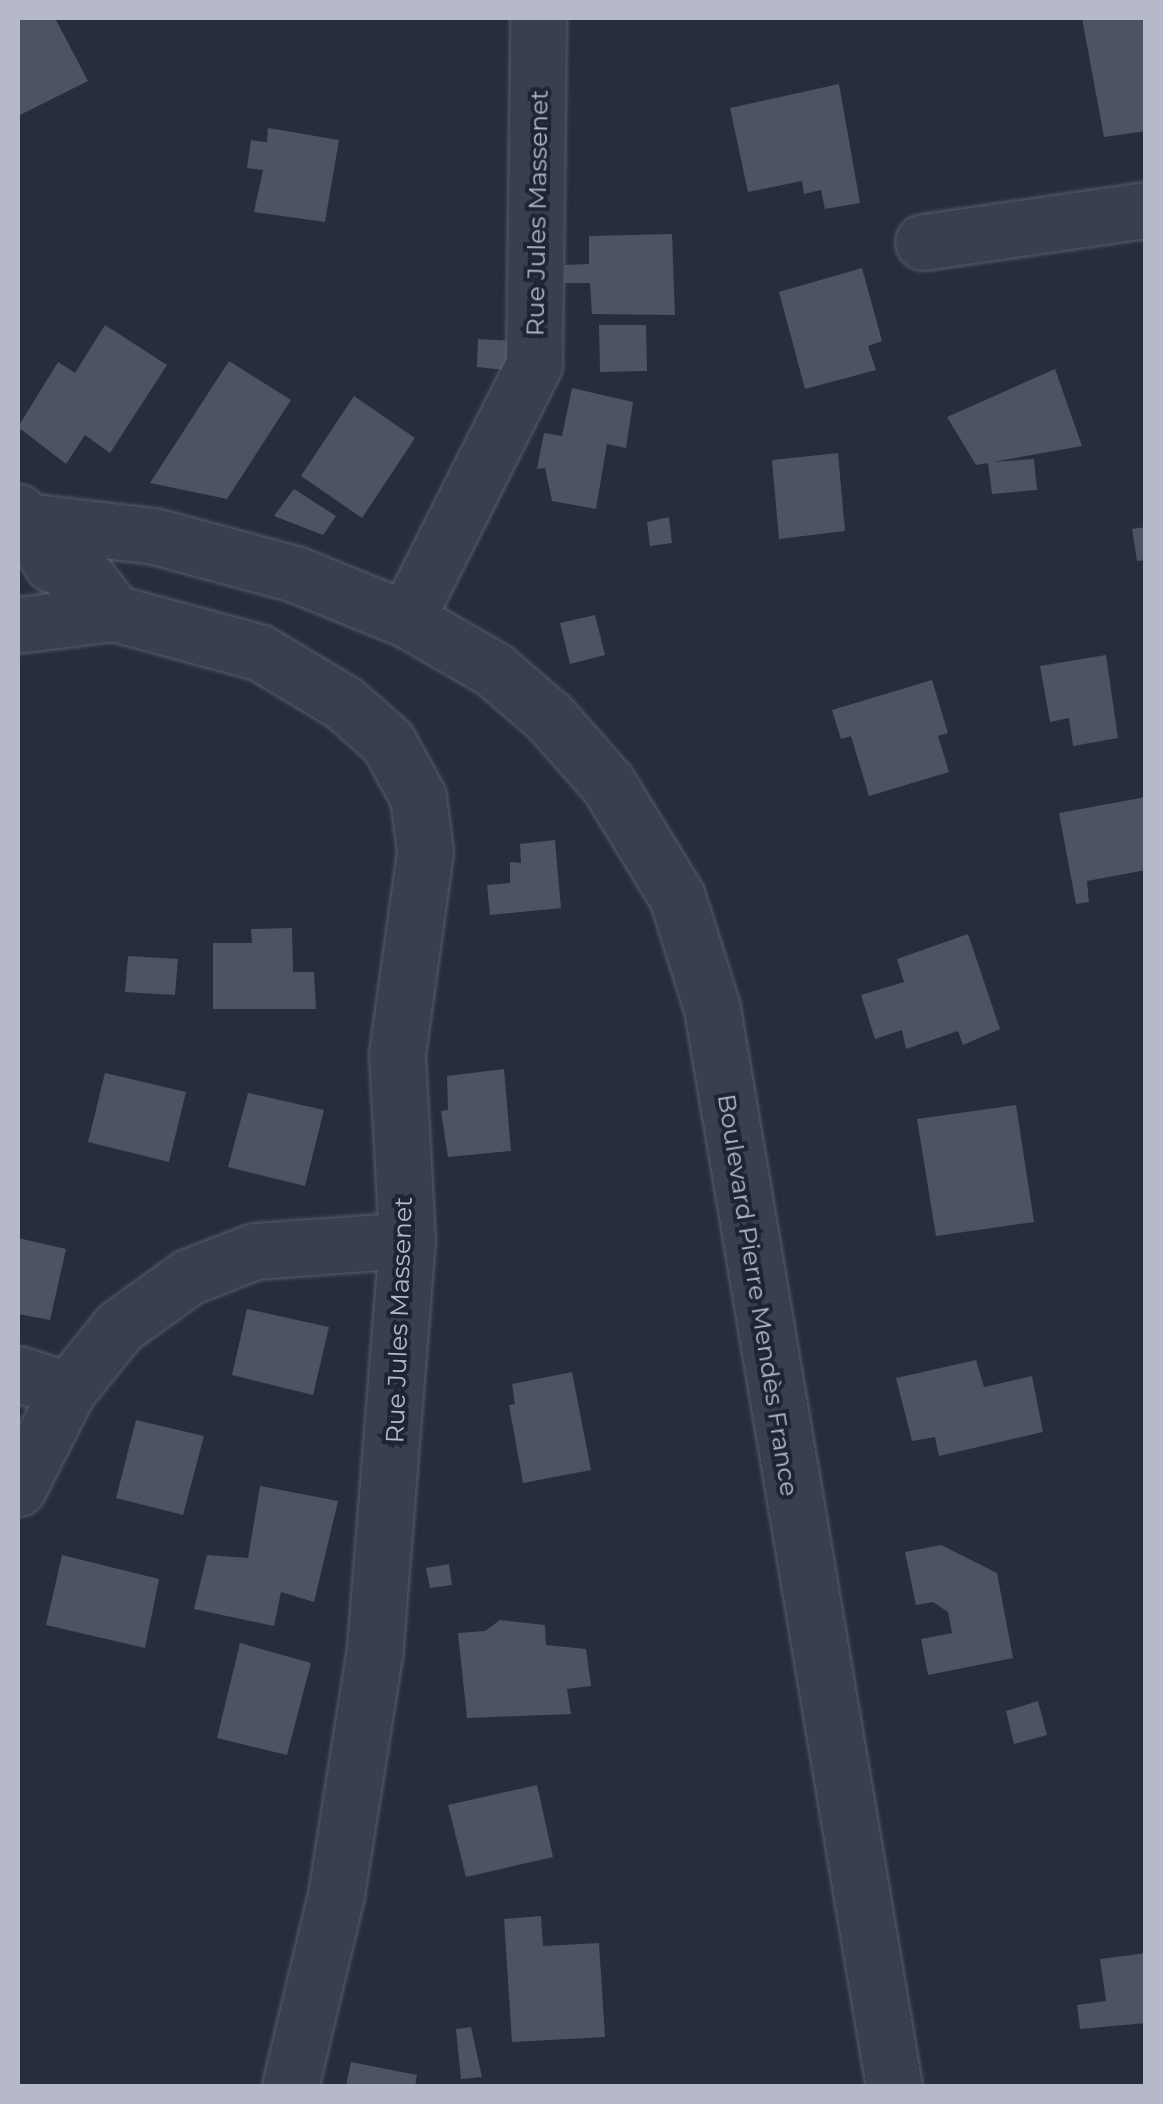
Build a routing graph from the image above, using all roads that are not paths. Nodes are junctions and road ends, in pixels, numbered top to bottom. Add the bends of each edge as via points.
1 (538, 18) edge
2 (1146, 210) edge
3 (923, 242) dead end
4 (20, 516) edge
5 (154, 536) junction
6 (35, 567) edge
7 (114, 613) junction
8 (406, 619) junction
9 (18, 626) edge
10 (407, 1240) junction
11 (43, 1382) edge
12 (18, 1488) edge
13 (290, 2086) edge
14 (894, 2086) edge

1 - 8 street, Rue Jules Massenet via 534,364
2 - 3 street
4 - 5 street, Boulevard Pierre Mendès France
4 - 6 street
5 - 6 street
5 - 8 street, Boulevard Pierre Mendès France via 295,574
6 - 7 street via 89,580
7 - 9 street, Rue Jules Massenet
7 - 10 street, Rue Jules Massenet via 259,652 344,703 388,742 418,797 425,852 398,1056
8 - 14 street, Boulevard Pierre Mendès France via 492,669 550,718 608,784 678,897 712,1008
10 - 11 street via 255,1251 188,1277
10 - 13 street, Rue Jules Massenet via 374,1654 336,1895
11 - 12 street

